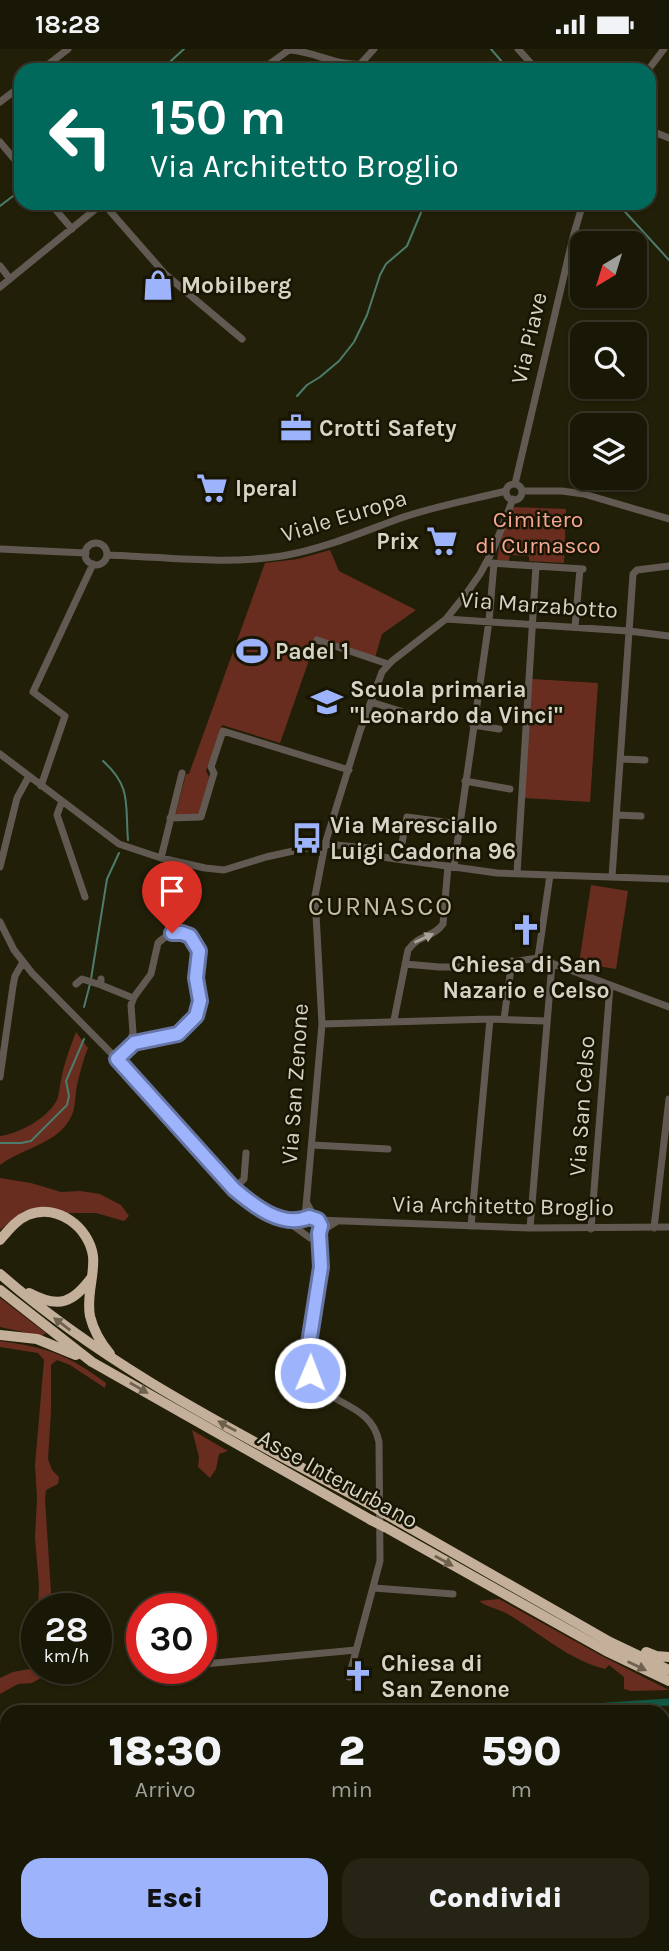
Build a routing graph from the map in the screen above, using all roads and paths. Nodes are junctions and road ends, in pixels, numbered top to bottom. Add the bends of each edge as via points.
1 (68, 49) edge
2 (374, 49) edge
3 (518, 49) edge
4 (664, 49) edge
5 (50, 63) edge
6 (271, 63) edge
7 (339, 63) edge
8 (359, 63) edge
9 (531, 63) edge
10 (653, 63) edge
11 (14, 91) edge
12 (0, 102) edge
13 (0, 142) edge
14 (14, 159) edge
15 (56, 210) edge
16 (95, 210) edge
17 (109, 210) edge
18 (581, 210) edge
19 (72, 229) junction
20 (0, 266) edge
21 (10, 279) junction
22 (0, 287) edge
23 (242, 339) dead end
24 (515, 484) junction
25 (506, 491) junction
26 (522, 491) junction
27 (513, 499) junction
28 (669, 519) edge
29 (0, 549) edge
30 (86, 553) junction
31 (107, 555) junction
32 (490, 563) junction
33 (93, 564) junction
34 (536, 566) junction
35 (669, 566) edge
36 (446, 618) junction
37 (489, 621) junction
38 (533, 624) junction
39 (575, 627) junction
40 (629, 631) junction
41 (669, 636) edge
42 (317, 640) dead end
43 (388, 664) junction
44 (371, 702) junction
45 (426, 719) dead end
46 (473, 725) junction
47 (499, 729) dead end
48 (0, 754) edge
49 (622, 759) junction
50 (646, 760) dead end
51 (349, 770) junction
52 (182, 773) dead end
53 (29, 776) junction
54 (465, 781) junction
55 (41, 786) junction
56 (510, 789) dead end
57 (62, 801) junction
58 (617, 815) junction
59 (641, 816) dead end
60 (170, 818) junction
61 (459, 824) junction
62 (402, 843) dead end
63 (325, 844) junction
64 (161, 858) junction
65 (451, 866) junction
66 (0, 867) edge
67 (517, 873) junction
68 (550, 875) junction
69 (612, 877) junction
70 (669, 879) edge
71 (85, 897) dead end
72 (0, 922) edge
73 (3, 937) edge
74 (538, 958) junction
75 (512, 961) junction
76 (23, 962) junction
77 (552, 963) junction
78 (405, 964) junction
79 (76, 984) dead end
80 (610, 986) junction
81 (133, 998) junction
82 (669, 1007) edge
83 (490, 1019) junction
84 (504, 1019) junction
85 (394, 1020) junction
86 (546, 1021) junction
87 (322, 1024) junction
88 (128, 1047) junction
89 (117, 1059) junction
90 (0, 1077) edge
91 (669, 1099) edge
92 (312, 1145) junction
93 (388, 1149) dead end
94 (247, 1153) dead end
95 (234, 1189) junction
96 (307, 1202) junction
97 (283, 1219) junction
98 (304, 1219) junction
99 (316, 1219) junction
100 (337, 1222) junction
101 (471, 1226) junction
102 (654, 1227) junction
103 (669, 1227) edge
104 (530, 1228) junction
105 (300, 1229) junction
106 (591, 1229) junction
107 (320, 1232) junction
108 (310, 1238) junction
109 (0, 1240) edge
110 (321, 1256) junction
111 (0, 1274) edge
112 (93, 1276) junction
113 (9, 1282) junction
114 (0, 1290) edge
115 (0, 1335) edge
116 (92, 1362) junction
117 (117, 1362) junction
118 (374, 1588) junction
119 (453, 1594) dead end
120 (608, 1646) junction
121 (356, 1650) junction
122 (669, 1657) edge
123 (217, 1663) edge
124 (669, 1669) edge
125 (349, 1677) dead end
126 (669, 1681) edge

1 - 5 street
2 - 8 street
3 - 9 street
4 - 10 street
6 - 7 street via 289,50
11 - 12 street
13 - 14 street
15 - 19 street
16 - 19 street
17 - 23 street via 165,274
18 - 24 street, Via Piave
19 - 21 street
20 - 21 street
21 - 22 street
24 - 25 street, Viale Europa
24 - 26 street
25 - 27 street
25 - 31 street, Viale Europa via 456,501 340,542 283,556 231,560
26 - 27 street via 520,498
26 - 28 street via 584,494
27 - 32 street
29 - 30 street, Viale Europa
30 - 31 street, Viale Europa via 98,543
30 - 33 street
31 - 33 street
32 - 34 street
32 - 36 street
32 - 37 street
33 - 55 street via 33,692 65,716
34 - 38 street
34 - 39 street via 581,569
35 - 40 street via 633,574
36 - 37 street, Via Marzabotto
36 - 43 street
37 - 38 street, Via Marzabotto
37 - 46 street
38 - 39 street, Via Marzabotto
38 - 67 street
39 - 40 street, Via Marzabotto
40 - 41 street, Via Marzabotto
40 - 49 street
42 - 43 street
43 - 44 street
44 - 45 street
44 - 51 street
46 - 47 street
46 - 54 street
48 - 53 street
49 - 50 street
49 - 58 street
51 - 60 street via 223,731 201,817
51 - 63 street
52 - 60 street
53 - 55 street
53 - 66 street via 17,798
54 - 56 street
54 - 61 street
55 - 57 street
57 - 64 street via 127,848
57 - 71 street via 57,815
58 - 59 street
58 - 69 street
60 - 64 street
61 - 62 street via 407,817
61 - 65 street
63 - 64 street via 224,870
63 - 65 street
63 - 87 street, Via San Zenone via 314,896
65 - 67 street
78 -> 65 street via 415,940 443,925
67 - 68 street
68 - 69 street
68 - 74 street
69 - 70 street
72 - 73 street
73 - 76 street
74 - 75 street
74 - 77 street
75 - 78 street via 479,967
75 - 84 street
76 - 89 street
76 - 90 street via 13,986
77 - 80 street
77 - 86 street
78 - 85 street
79 - 81 street via 82,979 96,982
80 - 82 street
80 - 106 street, Via San Celso
81 - 88 street via 133,1034
81 - 88 street via 151,974 158,943 172,933 190,936 199,951 196,1016 178,1034
83 - 84 street
83 - 85 street
83 - 101 street
84 - 86 street
85 - 87 street
86 - 104 street
87 - 92 street, Via San Zenone
88 - 89 street
89 - 95 street
91 - 102 street
92 - 93 street
92 - 96 street, Via San Zenone
94 - 95 street via 244,1179
95 - 97 street
96 - 98 street, Via San Zenone
96 - 99 street
97 - 98 street
97 - 105 street
98 - 99 street
98 - 105 street
99 - 100 street, Via Architetto Broglio
99 - 107 street
100 - 101 street, Via Architetto Broglio
100 - 107 street, Via Architetto Broglio
101 - 104 street, Via Architetto Broglio
102 - 103 street, Via Architetto Broglio
102 - 106 street, Via Architetto Broglio
104 - 106 street, Via Architetto Broglio
105 - 108 street
107 - 108 street
107 - 110 street
108 - 110 street
109 - 112 highway via 32,1213 65,1216 89,1242
110 - 118 street via 307,1356 316,1383 369,1419 377,1434 380,1561
111 - 113 highway
112 - 113 highway via 77,1296 54,1303
112 - 117 highway via 90,1315
117 -> 113 highway, Asse Interurbano
114 - 116 highway, Asse Interurbano
115 - 116 highway via 37,1339
116 -> 120 highway, Asse Interurbano, bridge via 371,1520
120 -> 117 highway, Asse Interurbano, bridge
118 - 119 street
118 - 121 street
120 - 122 highway
120 - 124 highway, Asse Interurbano
120 -> 126 highway, Asse Interurbano
121 - 123 street
121 - 125 street

